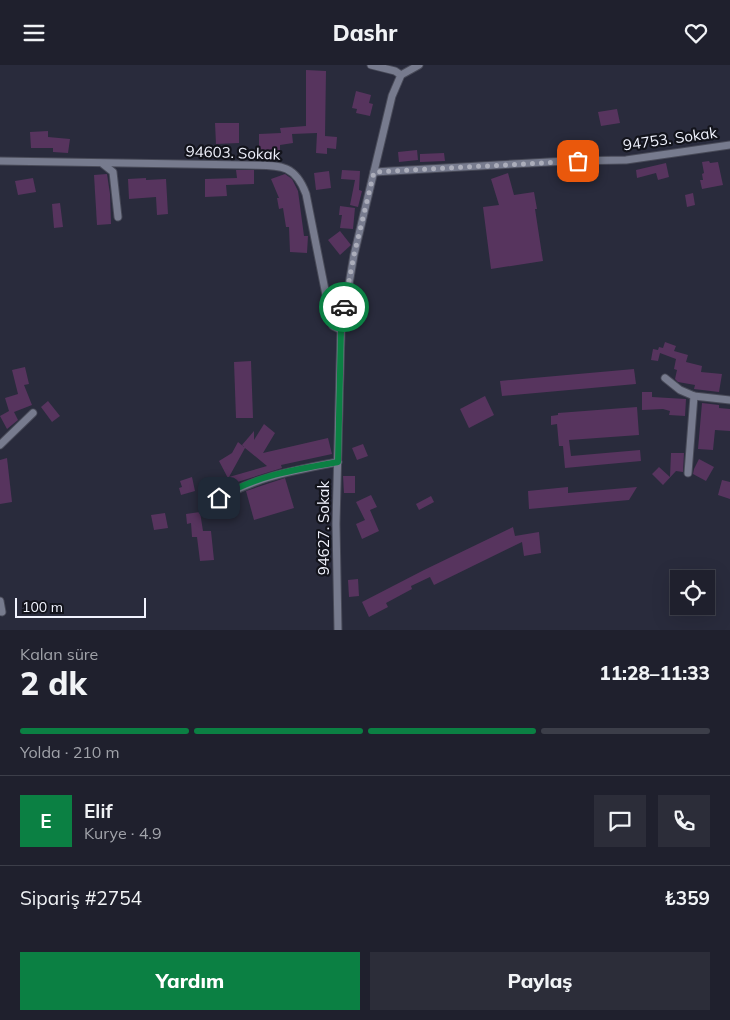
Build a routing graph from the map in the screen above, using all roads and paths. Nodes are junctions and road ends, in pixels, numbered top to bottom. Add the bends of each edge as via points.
1 (371, 65) edge
2 (418, 65) edge
3 (401, 75) junction
4 (730, 145) edge
5 (0, 161) edge
6 (103, 163) junction
7 (374, 172) junction
8 (118, 217) dead end
9 (341, 330) junction
10 (666, 378) dead end
11 (694, 396) junction
12 (730, 400) edge
13 (33, 413) dead end
14 (0, 445) edge
15 (338, 462) junction
16 (688, 473) dead end
17 (207, 507) dead end
18 (0, 601) edge
19 (2, 612) dead end
20 (338, 630) edge

1 - 3 street
2 - 3 street
3 - 7 street, 94627. Sokak via 392,97
4 - 7 street, 94753. Sokak via 626,160
5 - 6 street, 94603. Sokak
6 - 8 street via 113,172
6 - 9 street, 94603. Sokak via 262,165 285,168 295,173 306,194 329,319
7 - 9 street, 94627. Sokak via 354,255
9 - 15 street, 94627. Sokak
10 - 11 street via 680,390
11 - 12 street
11 - 16 street
13 - 14 street
15 - 17 street via 293,470 249,483 228,492
15 - 20 street, 94627. Sokak
18 - 19 street

